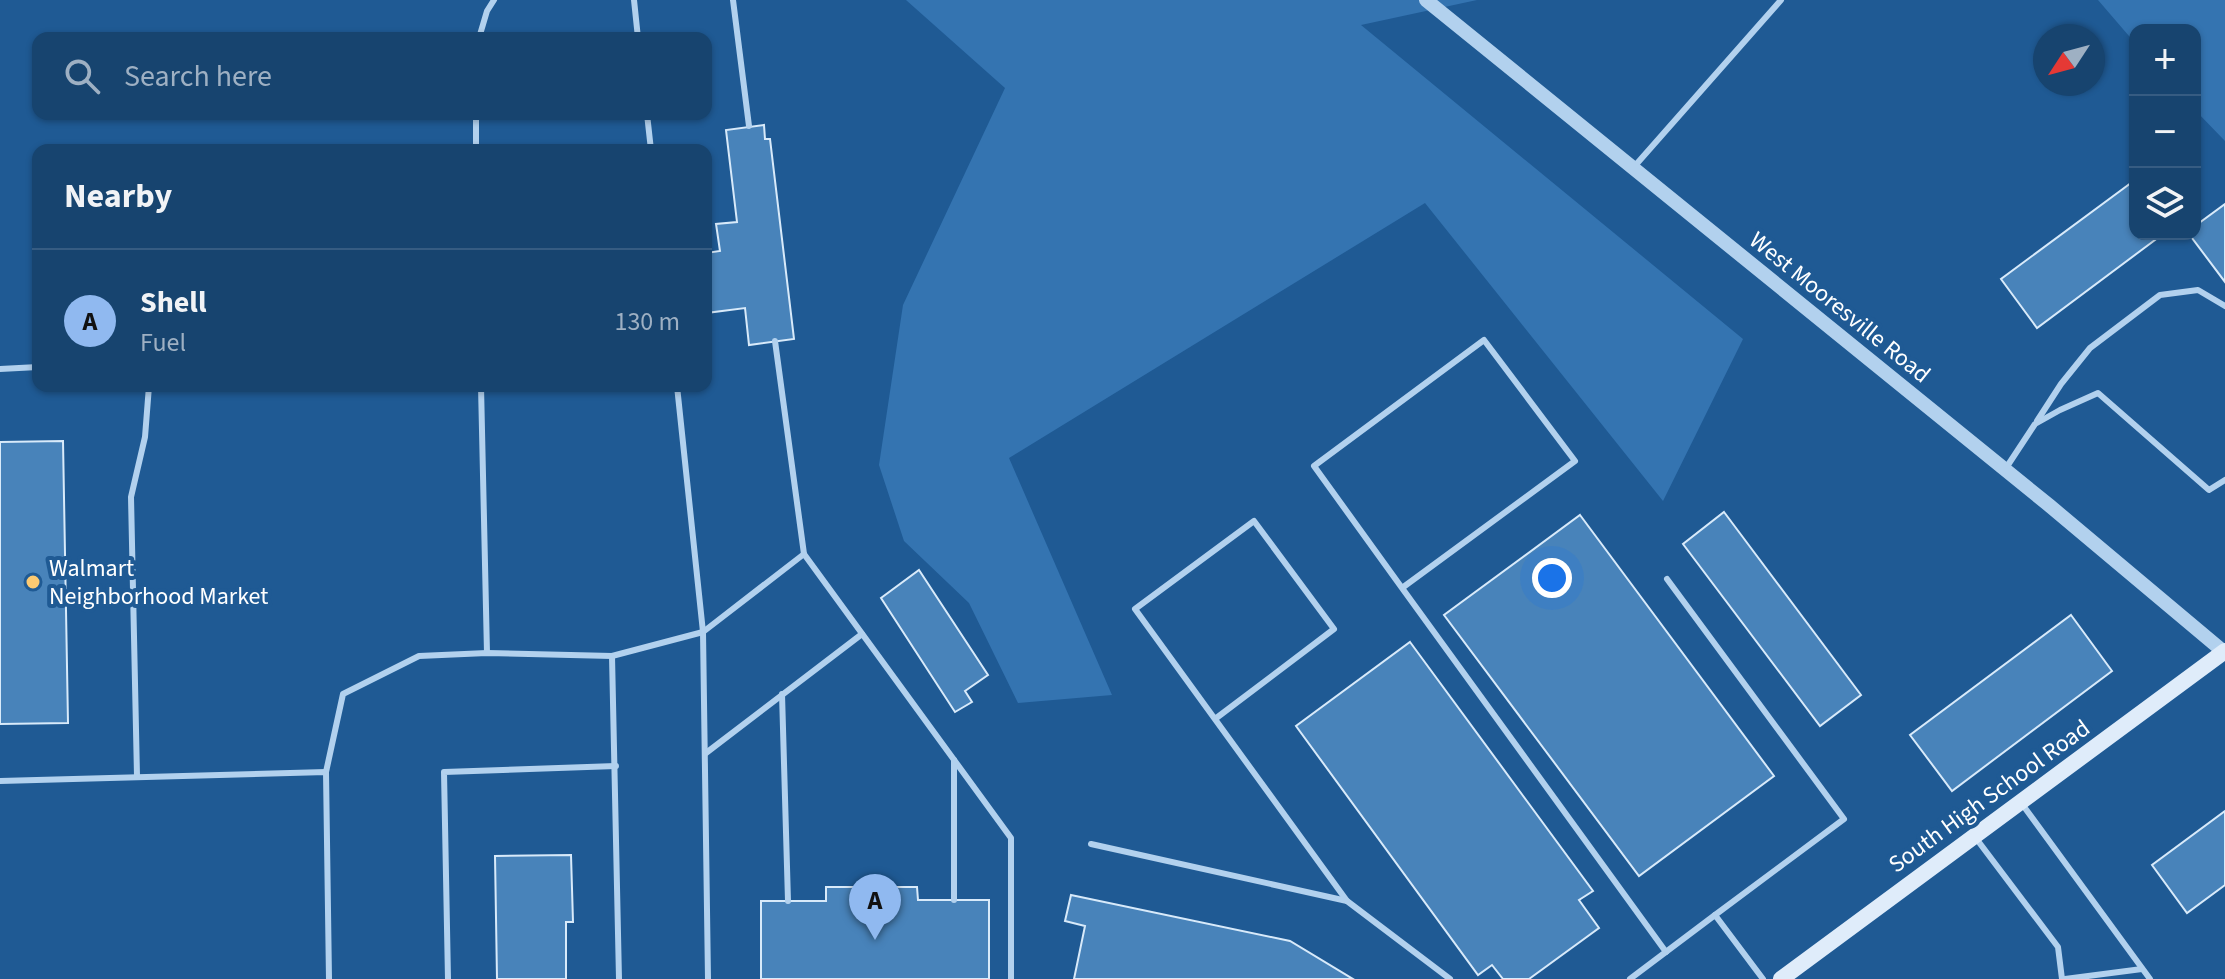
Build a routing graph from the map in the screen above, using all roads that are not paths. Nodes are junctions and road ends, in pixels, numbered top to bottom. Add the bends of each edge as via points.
1 (494, 0) edge
2 (634, 0) edge
3 (733, 0) edge
4 (1426, 0) edge
5 (1781, 0) edge
6 (481, 32) edge
7 (637, 32) edge
8 (476, 120) edge
9 (648, 120) edge
10 (749, 126) dead end
11 (476, 144) edge
12 (650, 144) edge
13 (1633, 168) junction
14 (2225, 306) edge
15 (775, 341) dead end
16 (32, 367) edge
17 (0, 369) edge
18 (149, 392) edge
19 (481, 392) edge
20 (678, 392) edge
21 (2035, 424) junction
22 (2005, 469) junction
23 (2225, 480) edge
24 (804, 554) junction
25 (1667, 579) dead end
26 (1402, 588) junction
27 (703, 632) junction
28 (862, 634) junction
29 (2225, 652) edge
30 (487, 653) junction
31 (612, 656) junction
32 (782, 694) junction
33 (1215, 719) junction
34 (706, 753) junction
35 (954, 760) junction
36 (616, 766) junction
37 (326, 772) junction
38 (137, 776) junction
39 (0, 781) edge
40 (2021, 802) junction
41 (1975, 837) junction
42 (1091, 844) dead end
43 (954, 900) dead end
44 (788, 901) dead end
45 (1347, 901) junction
46 (1715, 915) junction
47 (1666, 952) junction
48 (2142, 969) junction
49 (329, 979) edge
50 (448, 979) edge
51 (619, 979) edge
52 (708, 979) edge
53 (1011, 979) edge
54 (1450, 979) edge
55 (1630, 979) edge
56 (1763, 979) edge
57 (1781, 979) edge
58 (2064, 979) edge
59 (2147, 979) edge

1 - 6 lane
2 - 7 lane
3 - 10 lane
4 - 13 street, West Mooresville Road
5 - 13 lane
8 - 11 lane
9 - 12 lane
13 - 22 street, West Mooresville Road
14 - 21 lane via 2198,290 2160,295 2090,348
15 - 24 lane
16 - 17 lane
18 - 38 lane via 131,497
19 - 30 lane
20 - 27 lane
21 - 22 lane
21 - 23 lane via 2098,393 2209,490
22 - 29 street, West Mooresville Road
24 - 27 lane
24 - 28 lane
25 - 46 lane via 1844,819
26 - 26 lane via 1575,461 1484,340 1314,466
26 - 47 lane
27 - 31 lane
27 - 34 lane
28 - 32 lane
28 - 35 lane
29 - 40 main road, South High School Road
30 - 31 lane
30 - 37 lane via 419,656 343,694
31 - 36 lane
32 - 34 lane
32 - 44 lane
33 - 33 lane via 1135,609 1254,521 1334,629
33 - 45 lane
34 - 52 lane
35 - 43 lane
35 - 53 lane via 1011,838
36 - 50 lane via 444,772
36 - 51 lane
37 - 38 lane
37 - 49 lane
38 - 39 lane
40 - 41 main road, South High School Road
40 - 48 lane
41 - 57 main road, South High School Road
41 - 58 lane via 2058,947
42 - 45 lane
45 - 54 lane
46 - 47 lane
46 - 56 lane
47 - 55 lane
48 - 58 lane
48 - 59 lane

